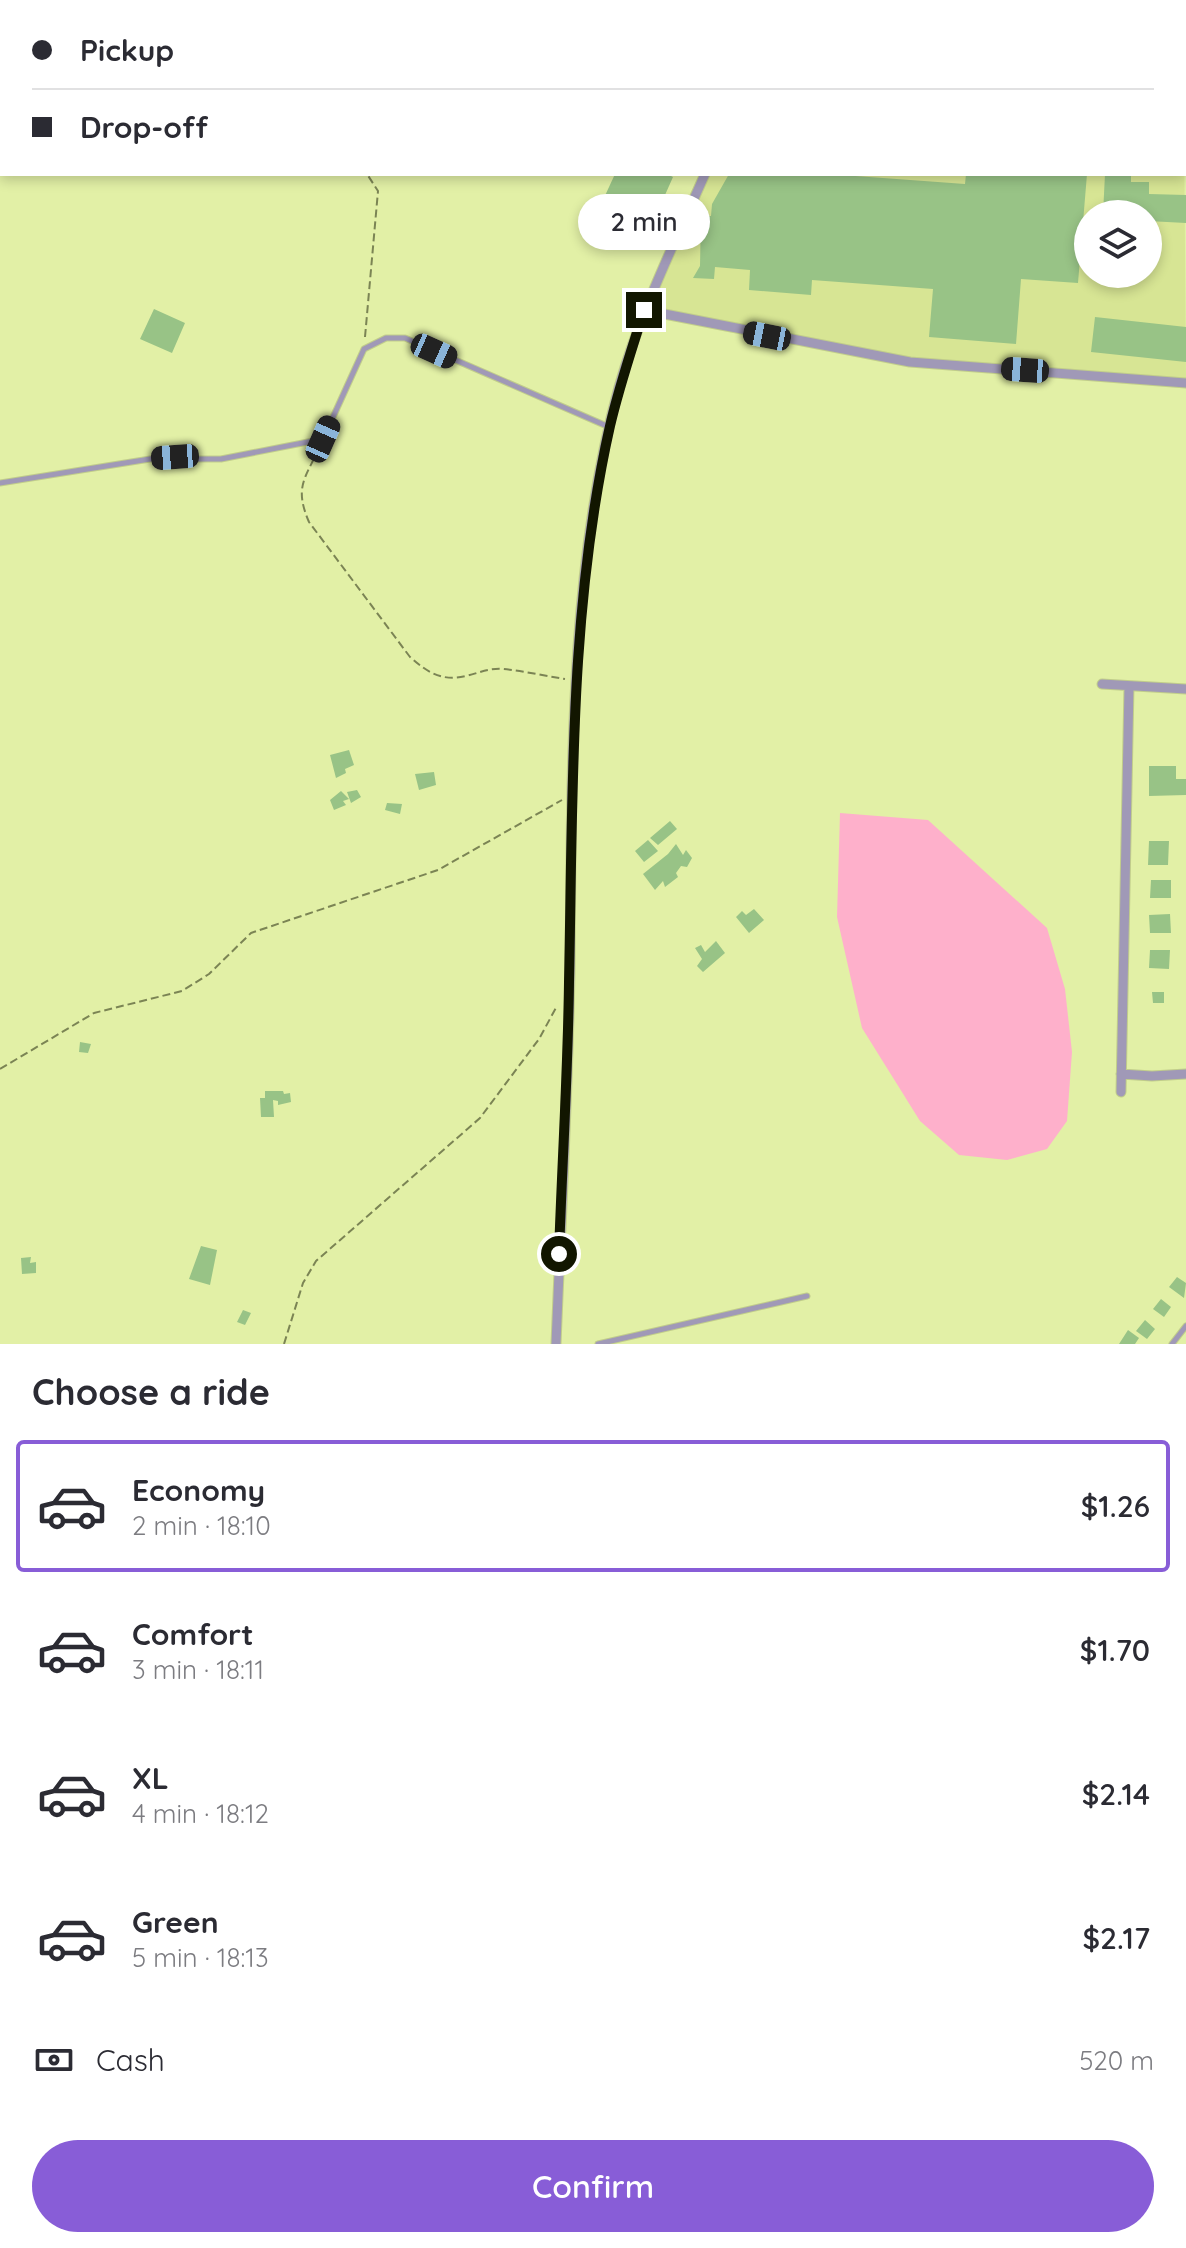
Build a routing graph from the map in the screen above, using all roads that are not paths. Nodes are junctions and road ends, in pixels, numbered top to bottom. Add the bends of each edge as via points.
1 (704, 176) edge
2 (644, 310) junction
3 (1186, 383) edge
4 (609, 427) junction
5 (0, 483) edge
6 (1102, 684) dead end
7 (1129, 686) junction
8 (1186, 689) edge
9 (1121, 1074) junction
10 (1186, 1074) edge
11 (1121, 1092) dead end
12 (807, 1296) dead end
13 (1186, 1326) edge
14 (556, 1344) edge
15 (598, 1344) edge
16 (1172, 1344) edge

1 - 2 street
2 - 3 street via 910,362
2 - 4 street
4 - 5 lane via 405,338 386,338 364,349 323,439 221,459 150,459
4 - 14 street via 584,581 577,680
6 - 7 street
7 - 8 street
7 - 9 street
9 - 10 street
9 - 11 street
12 - 15 lane
13 - 16 lane

